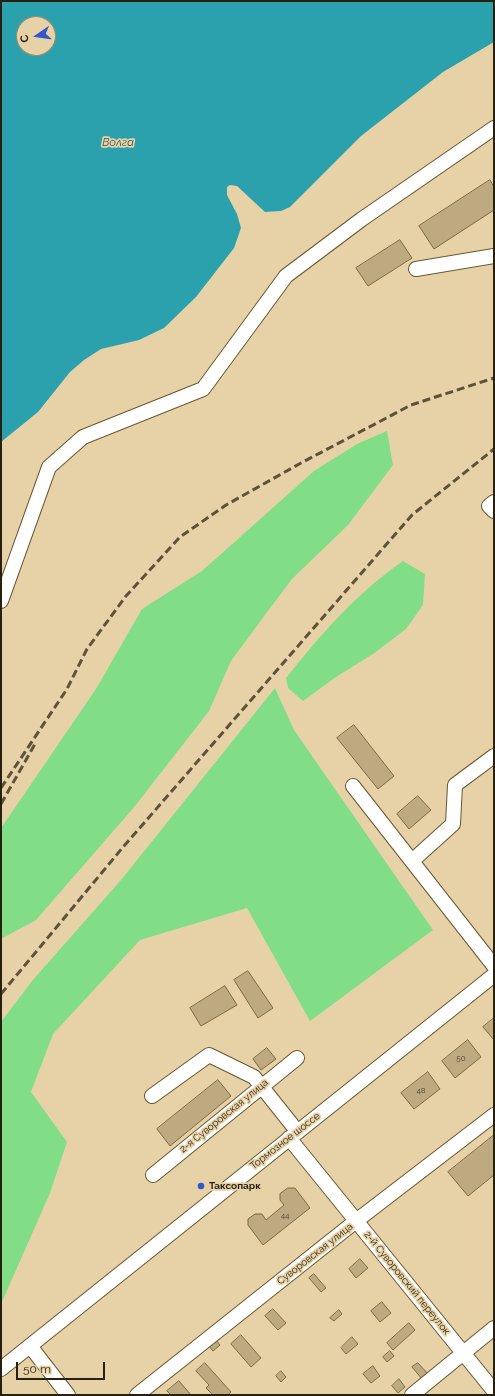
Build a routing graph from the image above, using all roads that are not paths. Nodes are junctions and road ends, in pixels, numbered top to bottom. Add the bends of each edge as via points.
1 (494, 128) edge
2 (494, 256) edge
3 (416, 269) dead end
4 (494, 502) edge
5 (494, 511) edge
6 (1, 601) edge
7 (494, 756) edge
8 (353, 786) dead end
9 (412, 861) junction
10 (494, 966) edge
11 (494, 975) edge
12 (296, 1058) dead end
13 (261, 1086) junction
14 (152, 1096) dead end
15 (494, 1115) edge
16 (293, 1135) junction
17 (153, 1174) dead end
18 (356, 1221) junction
19 (494, 1328) edge
20 (30, 1346) junction
21 (463, 1352) junction
22 (1, 1368) edge
23 (494, 1391) edge
24 (68, 1395) edge
25 (137, 1395) edge
26 (412, 1395) edge

1 - 6 street via 362,219 286,276 203,389 84,437 49,467
2 - 3 street
4 - 5 street via 489,506
7 - 9 street via 455,785 453,824
8 - 9 street
9 - 10 street
11 - 16 street, Тормозное шоссе
12 - 13 street, 2-я Суворовская улица
13 - 14 street, 2-й Суворовский переулок via 254,1077 209,1055
13 - 16 street, 2-й Суворовский переулок
13 - 17 street, 2-я Суворовская улица
15 - 18 street, Суворовская улица
16 - 18 street, 2-й Суворовский переулок
16 - 20 street, Тормозное шоссе
18 - 21 street, 2-й Суворовский переулок
18 - 25 street, Суворовская улица
19 - 21 street
20 - 22 street, Тормозное шоссе
20 - 24 street
21 - 23 street, 2-й Суворовский переулок
21 - 26 street

